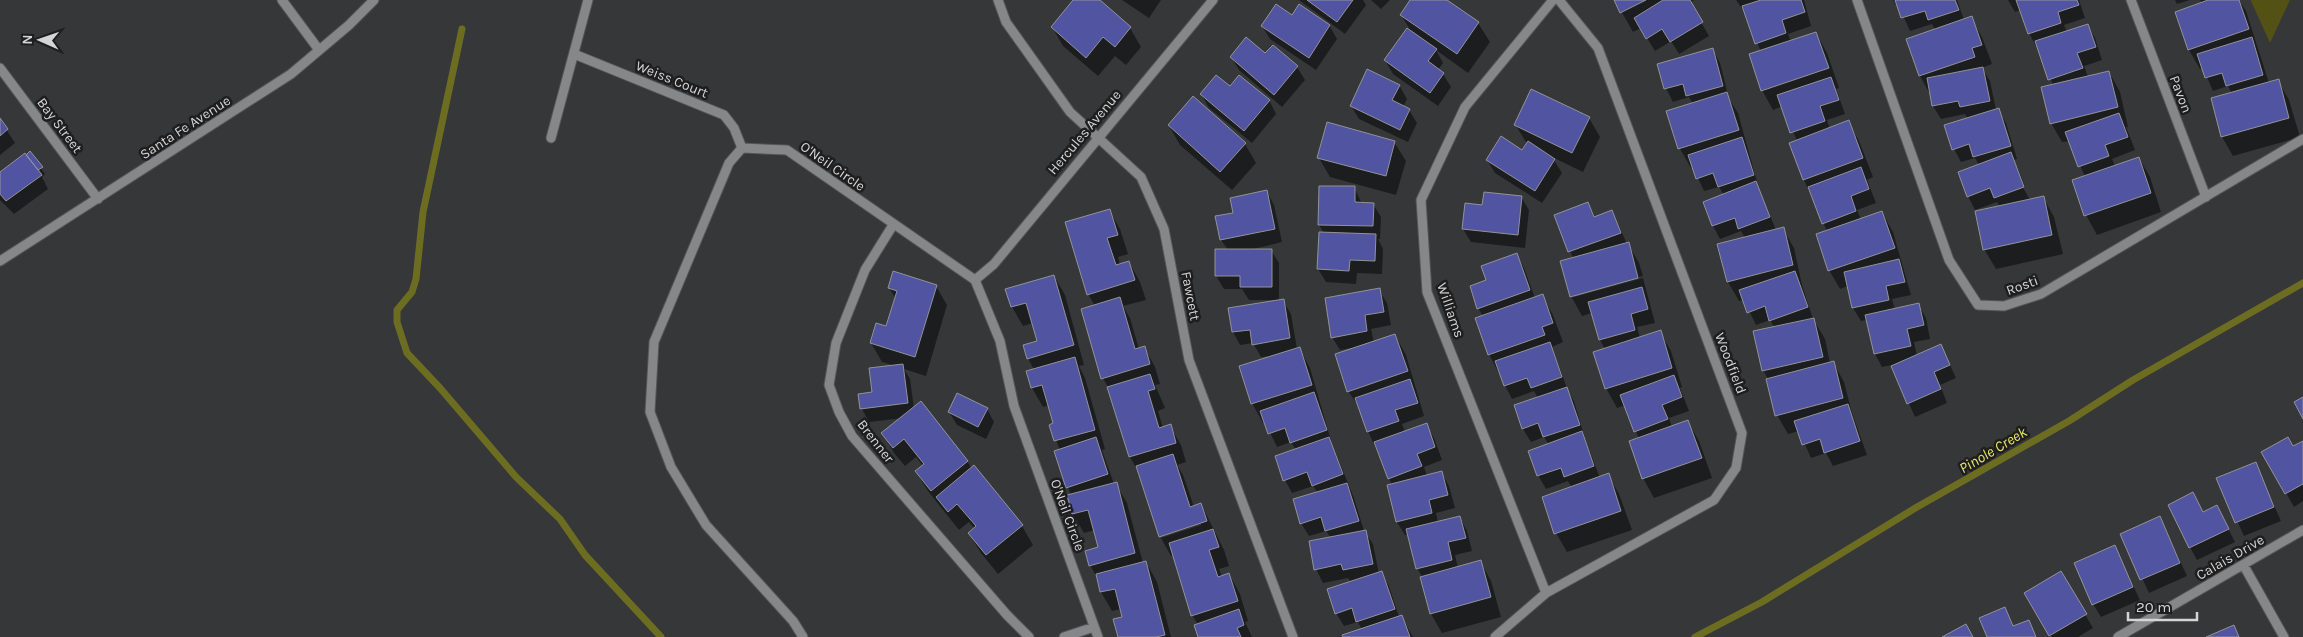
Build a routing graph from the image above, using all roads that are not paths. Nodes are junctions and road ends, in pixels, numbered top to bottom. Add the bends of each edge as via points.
1 (282, 0) edge
2 (374, 0) edge
3 (588, 0) edge
4 (998, 0) edge
5 (1213, 0) edge
6 (1553, 0) edge
7 (1558, 0) edge
8 (1857, 0) edge
9 (2130, 0) edge
10 (319, 50) junction
11 (574, 54) junction
12 (0, 68) edge
13 (1098, 137) junction
14 (551, 138) dead end
15 (2303, 139) edge
16 (742, 148) junction
17 (2206, 198) junction
18 (98, 199) junction
19 (893, 225) junction
20 (0, 261) edge
21 (975, 280) junction
22 (2303, 530) edge
23 (2244, 566) junction
24 (1546, 593) junction
25 (1094, 627) junction
26 (803, 637) edge
27 (1029, 637) edge
28 (1064, 637) edge
29 (1098, 637) edge
30 (1293, 637) edge
31 (1495, 637) edge
32 (2118, 637) edge
33 (2284, 637) edge

1 - 10 street
2 - 10 street, Santa Fe Avenue
3 - 11 street
4 - 13 street, Fawcett via 1006,22 1070,112
5 - 13 street, Hercules Avenue
6 - 24 street, Williams via 1465,107 1421,200 1427,292
7 - 24 street, Woodfield via 1598,48 1742,432 1736,468 1714,500
8 - 17 street, Rosti via 1949,260 1978,305 2004,306 2041,294
9 - 17 street, Pavon
10 - 18 street, Santa Fe Avenue via 290,74
11 - 14 street
11 - 16 street, Weiss Court via 724,115 734,128
12 - 18 street, Bay Street
13 - 21 street, Hercules Avenue via 994,264
13 - 30 street, Fawcett via 1141,177 1164,228 1189,360
15 - 17 street, Rosti
16 - 19 street, O'Neil Circle via 787,150
16 - 26 street via 729,164 654,342 650,412 670,468 706,525 793,621
18 - 20 street, Santa Fe Avenue
19 - 21 street, O'Neil Circle
19 - 27 street, Brenner via 865,270 839,334 829,385 852,436
21 - 25 street, O'Neil Circle via 1000,341 1014,406
22 - 23 street, Calais Drive
23 - 32 street, Calais Drive
23 - 33 street
24 - 31 street, Woodfield
25 - 28 street
25 - 29 street, O'Neil Circle

